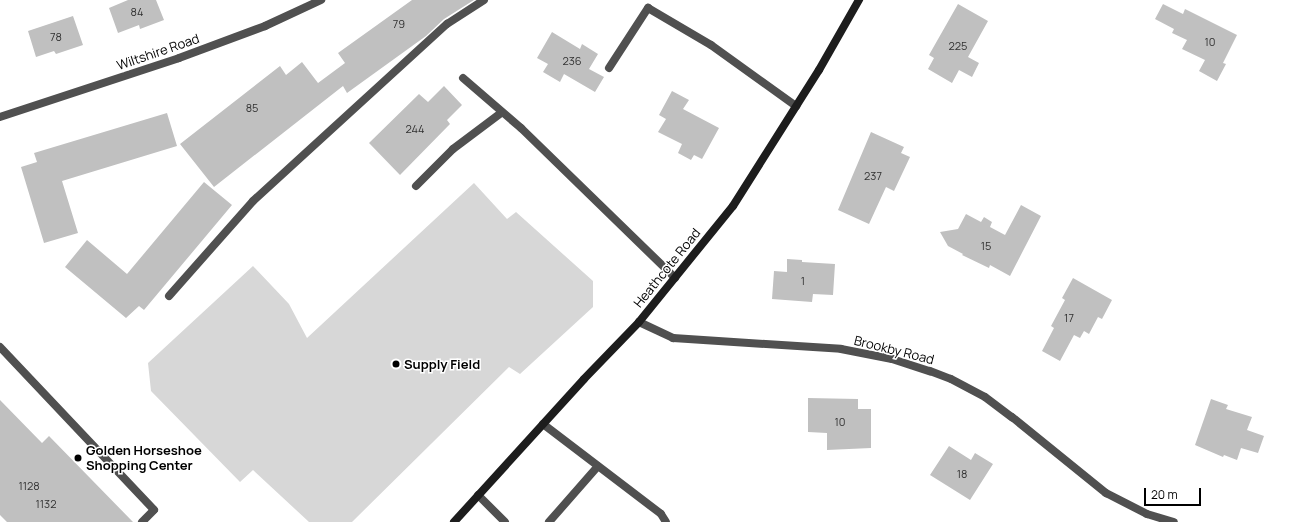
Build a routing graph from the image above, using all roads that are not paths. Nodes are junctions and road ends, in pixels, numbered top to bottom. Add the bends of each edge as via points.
1 (321, 0) edge
2 (484, 0) edge
3 (859, 0) edge
4 (609, 68) dead end
5 (463, 78) dead end
6 (796, 106) junction
7 (501, 113) junction
8 (0, 117) edge
9 (416, 186) dead end
10 (675, 278) junction
11 (169, 296) dead end
12 (639, 322) junction
13 (0, 347) edge
14 (542, 424) junction
15 (598, 466) junction
16 (478, 495) junction
17 (142, 522) edge
18 (454, 522) edge
19 (505, 522) edge
20 (549, 522) edge
21 (666, 522) edge
22 (1174, 522) edge

1 - 8 street, Wiltshire Road via 265,26 186,55
2 - 11 street via 447,24 253,201
3 - 6 street, Heathcote Road
4 - 6 street via 648,8 711,45
5 - 7 street
6 - 10 street, Heathcote Road via 733,206
7 - 9 street via 453,149
7 - 10 street via 521,128
10 - 12 street, Heathcote Road
12 - 14 street, Heathcote Road
12 - 22 street, Brookby Road via 673,338 842,349 892,359 930,371 951,379 985,398 1106,493 1147,514
13 - 17 street via 154,510
14 - 15 street
14 - 16 street, Heathcote Road
15 - 20 street
15 - 21 street via 661,514
16 - 18 street, Heathcote Road
16 - 19 street

